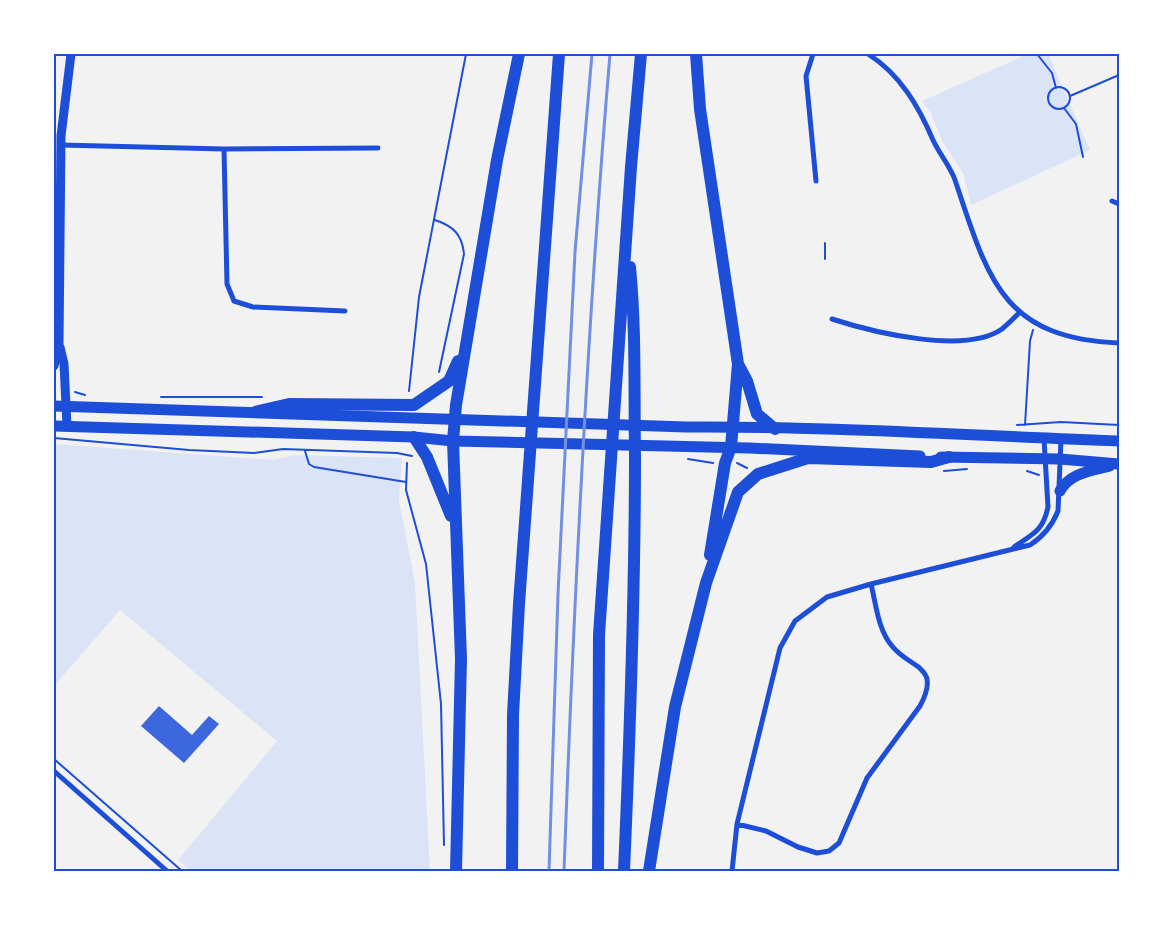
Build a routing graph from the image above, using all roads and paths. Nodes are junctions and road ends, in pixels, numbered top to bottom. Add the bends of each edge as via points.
1 (71, 54) edge
2 (466, 54) edge
3 (519, 54) edge
4 (559, 54) edge
5 (642, 54) edge
6 (696, 54) edge
7 (813, 54) edge
8 (868, 54) edge
9 (1036, 54) edge
10 (1119, 75) edge
11 (1056, 88) junction
12 (1070, 96) junction
13 (1064, 108) junction
14 (61, 145) junction
15 (378, 148) dead end
16 (224, 149) junction
17 (1083, 157) dead end
18 (816, 181) dead end
19 (1112, 201) dead end
20 (1119, 204) edge
21 (435, 220) junction
22 (627, 224) junction
23 (825, 243) dead end
24 (826, 259) dead end
25 (345, 311) dead end
26 (1019, 312) junction
27 (832, 319) dead end
28 (1034, 323) junction
29 (1119, 343) edge
30 (59, 344) junction
31 (465, 348) junction
32 (738, 364) junction
33 (54, 366) edge
34 (433, 379) dead end
35 (409, 391) dead end
36 (60, 406) edge
37 (255, 412) junction
38 (456, 418) junction
39 (1025, 425) dead end
40 (54, 426) edge
41 (67, 426) junction
42 (733, 427) junction
43 (775, 429) junction
44 (414, 437) junction
45 (54, 438) edge
46 (1044, 439) junction
47 (1062, 439) junction
48 (453, 441) junction
49 (1119, 441) edge
50 (730, 448) junction
51 (305, 449) junction
52 (427, 457) junction
53 (949, 457) junction
54 (684, 458) dead end
55 (1044, 458) junction
56 (1060, 459) junction
57 (407, 463) dead end
58 (731, 463) junction
59 (1118, 464) edge
60 (406, 482) junction
61 (1060, 491) junction
62 (456, 531) junction
63 (1012, 549) junction
64 (706, 582) junction
65 (871, 584) junction
66 (54, 759) edge
67 (54, 771) edge
68 (738, 824) junction
69 (511, 827) junction
70 (444, 848) dead end
71 (166, 871) edge
72 (182, 871) edge
73 (456, 871) edge
74 (503, 871) edge
75 (512, 871) edge
76 (598, 871) edge
77 (624, 871) edge
78 (649, 871) edge
79 (732, 871) edge

1 - 14 street
2 - 21 path
3 - 31 highway
4 - 69 highway via 519,604
5 - 22 highway
6 - 32 highway via 700,109
7 - 18 street via 806,76
8 - 26 street via 900,82 926,122 955,180 961,205 997,287
9 - 11 path via 1052,73
10 - 12 path
11 - 12 path via 1066,90
11 - 13 path via 1050,92 1050,104
12 - 13 path via 1070,102
13 - 17 path via 1076,124
14 - 16 street
14 - 30 street
15 - 16 street
16 - 25 street via 227,284 234,301 254,307
19 - 20 street
21 - 34 path via 456,231 464,254 444,356
21 - 35 path via 414,334
22 - 76 highway via 599,635
22 - 77 highway via 634,309 635,518
23 - 24 path
26 - 27 street via 1002,329 961,340 930,341
26 - 28 street
28 - 29 street via 1080,340
28 - 39 path
30 - 33 street
30 - 36 street via 64,364
31 - 37 highway via 449,381 414,405 289,404
31 - 38 highway
32 - 42 highway
32 - 43 highway via 757,414
36 - 37 main road
36 - 41 street
37 - 38 main road
38 - 42 main road
38 - 48 highway
40 - 41 main road
41 - 44 main road
42 - 43 main road
42 - 50 highway
43 - 46 main road via 896,430
44 - 48 main road
44 - 52 highway
45 - 51 path via 198,451 254,453
46 - 47 main road
46 - 55 street
47 - 49 main road
47 - 56 street
48 - 50 main road
48 - 62 highway
50 - 53 main road
50 - 58 highway
51 - 52 path via 397,452 418,459
51 - 60 path via 307,459 314,467
52 - 62 highway
53 - 55 main road
53 - 64 highway via 931,462 808,458 758,474 738,492
54 - 58 path
55 - 56 main road
55 - 63 street via 1048,483 1046,518 1040,530
56 - 59 main road
56 - 61 street
57 - 60 path
58 - 64 highway
59 - 61 main road via 1072,478
60 - 70 path via 426,564 433,619 441,704
61 - 63 street via 1058,511 1047,532 1030,545
62 - 73 highway via 461,668
63 - 65 street
64 - 78 highway via 675,707
65 - 68 street via 828,597 795,621 787,635 780,648
65 - 68 street via 884,632 892,647 921,667 926,678 927,693 920,706 867,778 839,843 829,850 817,853 766,831
66 - 72 path
67 - 71 street
68 - 79 street
69 - 74 highway
69 - 75 highway

